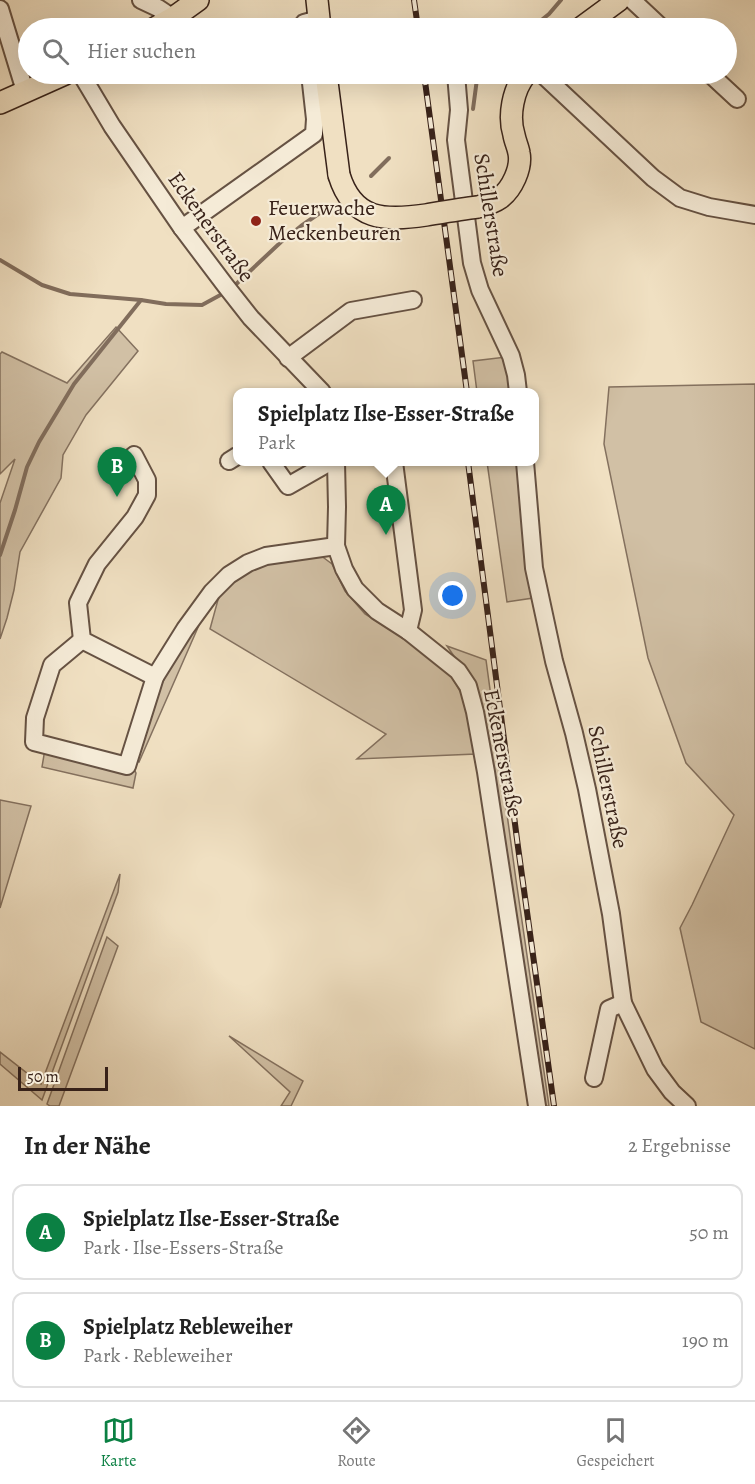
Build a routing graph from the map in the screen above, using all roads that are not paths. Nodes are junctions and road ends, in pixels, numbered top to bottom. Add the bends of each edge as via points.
1 (141, 0) edge
2 (198, 0) edge
3 (619, 0) edge
4 (632, 0) edge
5 (0, 9) edge
6 (162, 18) edge
7 (171, 18) edge
8 (595, 18) edge
9 (651, 18) edge
10 (18, 68) edge
11 (23, 84) edge
12 (41, 84) edge
13 (87, 84) edge
14 (311, 84) edge
15 (327, 84) edge
16 (457, 84) edge
17 (520, 84) edge
18 (553, 84) edge
19 (721, 84) edge
20 (25, 91) junction
21 (737, 99) dead end
22 (0, 103) edge
23 (755, 215) edge
24 (182, 228) junction
25 (413, 300) dead end
26 (288, 358) junction
27 (317, 388) edge
28 (517, 388) edge
29 (134, 455) dead end
30 (274, 466) edge
31 (323, 466) edge
32 (336, 466) edge
33 (395, 466) edge
34 (525, 466) edge
35 (336, 546) junction
36 (408, 632) junction
37 (82, 640) junction
38 (155, 677) junction
39 (623, 1003) junction
40 (594, 1078) dead end
41 (537, 1106) edge
42 (687, 1106) edge

1 - 6 street via 159,8
2 - 7 main road
3 - 8 main road
4 - 9 street
5 - 10 street
11 - 20 street
12 - 20 main road
13 - 24 street, Eckenerstraße
14 - 24 street via 314,134
15 - 17 main road, bridge via 343,189 359,208 391,218 478,207 507,191 520,155 513,134 513,107
16 - 28 street, Schillerstraße via 456,140 472,263 480,290 511,356
18 - 23 street via 653,178 680,198
19 - 21 street
20 - 22 main road
24 - 26 street, Eckenerstraße via 228,290
25 - 26 street via 351,311
26 - 27 street, Eckenerstraße
29 - 37 street via 147,480 147,495 135,517 97,564 78,603
30 - 31 street via 288,486
32 - 35 street, Eckenerstraße
33 - 36 street via 413,610
34 - 39 street, Schillerstraße via 534,568 591,806
35 - 36 street, Eckenerstraße via 355,589
35 - 38 street via 266,556 229,575 192,619
36 - 41 street, Eckenerstraße via 458,671 468,686 486,772
37 - 38 street
37 - 38 street via 52,665 35,718 34,742 127,766
39 - 40 street via 609,1009
39 - 42 street, Schillerstraße via 655,1070

